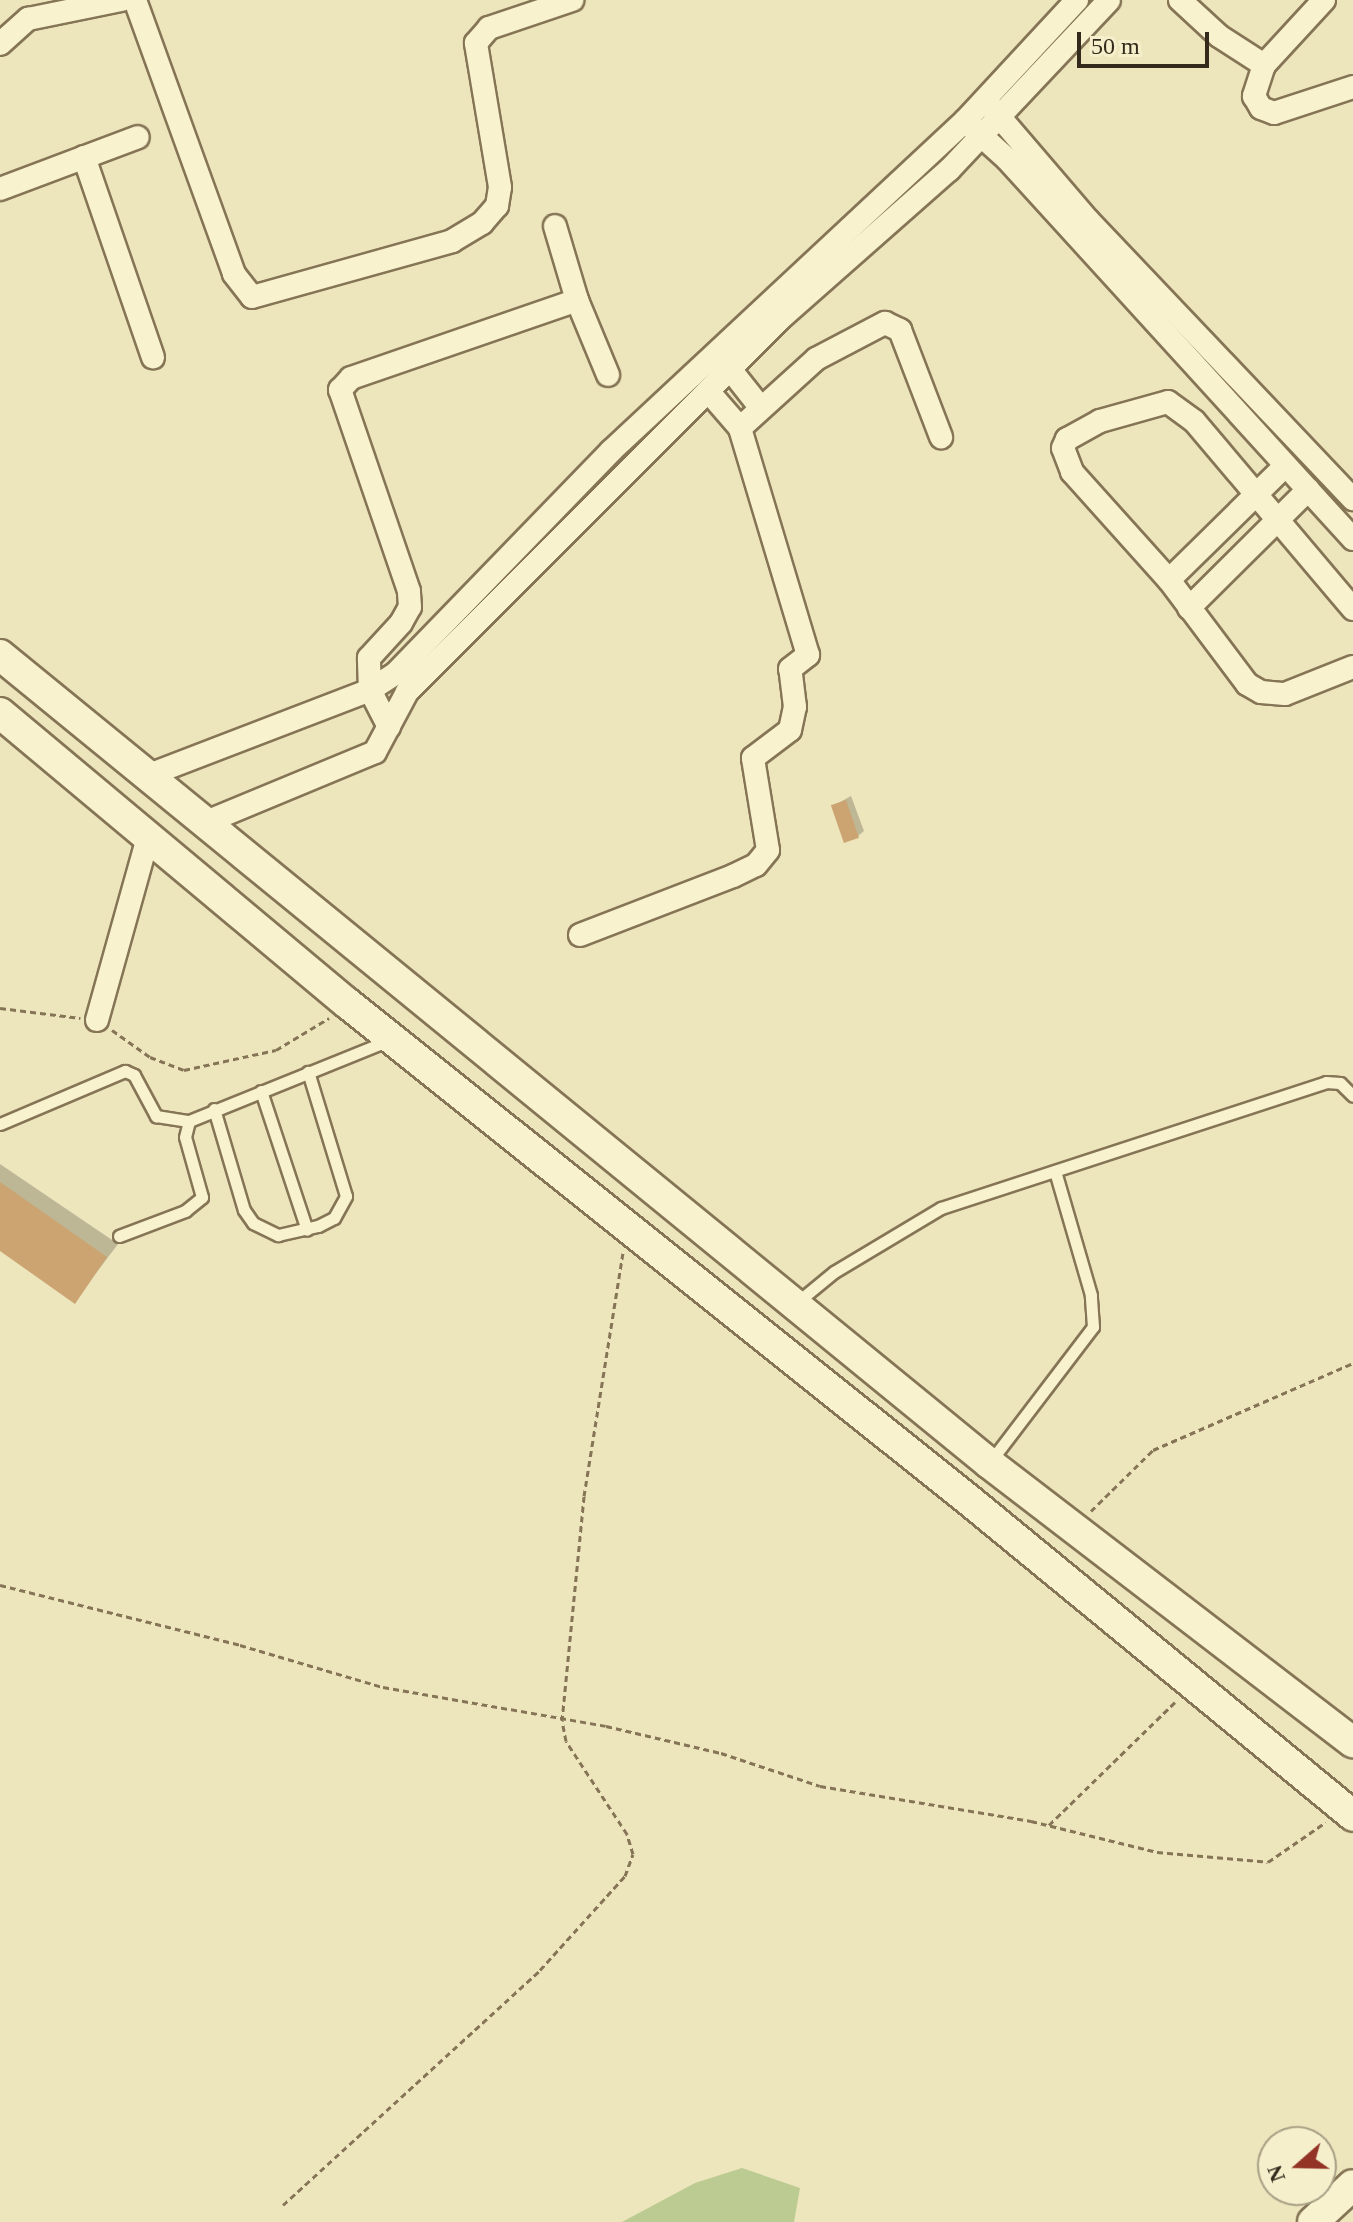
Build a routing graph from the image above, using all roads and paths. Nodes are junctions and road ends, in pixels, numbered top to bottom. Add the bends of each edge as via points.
1 (121, 0) edge
2 (135, 0) edge
3 (572, 0) edge
4 (1077, 0) edge
5 (1109, 0) edge
6 (1180, 0) edge
7 (1324, 0) edge
8 (37, 9) edge
9 (0, 44) edge
10 (1264, 65) junction
11 (1353, 87) edge
12 (986, 100) junction
13 (999, 118) junction
14 (974, 128) junction
15 (138, 137) dead end
16 (84, 157) junction
17 (0, 189) edge
18 (555, 226) dead end
19 (577, 300) junction
20 (746, 338) junction
21 (153, 357) dead end
22 (730, 369) junction
23 (608, 375) dead end
24 (708, 391) junction
25 (760, 407) junction
26 (740, 428) junction
27 (941, 437) dead end
28 (1285, 466) junction
29 (1308, 490) junction
30 (1256, 494) junction
31 (1353, 499) edge
32 (1278, 519) junction
33 (1353, 539) edge
34 (1169, 580) junction
35 (1189, 608) junction
36 (1353, 609) edge
37 (0, 655) edge
38 (1353, 667) edge
39 (370, 690) junction
40 (0, 713) edge
41 (389, 727) junction
42 (149, 775) junction
43 (204, 823) junction
44 (149, 834) junction
45 (580, 935) dead end
46 (347, 1003) junction
47 (0, 1008) edge
48 (97, 1020) junction
49 (459, 1029) junction
50 (392, 1039) junction
51 (430, 1069) junction
52 (308, 1072) junction
53 (261, 1091) junction
54 (1353, 1096) edge
55 (214, 1109) junction
56 (189, 1121) junction
57 (0, 1124) edge
58 (1055, 1171) junction
59 (627, 1227) junction
60 (307, 1230) junction
61 (119, 1236) dead end
62 (795, 1304) junction
63 (1353, 1363) edge
64 (989, 1463) junction
65 (1076, 1529) junction
66 (0, 1585) edge
67 (1193, 1684) junction
68 (562, 1719) junction
69 (1353, 1742) edge
70 (1349, 1812) edge
71 (1049, 1825) junction
72 (1353, 2185) edge
73 (283, 2205) dead end
74 (1353, 2208) edge
75 (1313, 2222) edge
76 (1339, 2222) edge

1 - 8 street
2 - 3 street via 234,274 252,297 452,241 482,223 497,206 500,187 476,43 489,28
4 - 12 street
5 - 13 street
6 - 10 street via 1219,36
7 - 10 street
8 - 9 street
10 - 11 street via 1254,96 1261,108 1274,113
12 - 13 street
12 - 14 street
13 - 14 street
13 - 31 street via 1088,220
14 - 20 street
14 - 28 street
15 - 16 street
16 - 17 street
16 - 21 street
18 - 19 street
19 - 23 street
19 - 39 street via 351,378 340,390 409,591 410,607 401,623 369,658
20 - 22 street
20 - 39 street via 611,451 395,674
22 - 24 street
22 - 25 street
24 - 26 street
24 - 41 street via 407,692
25 - 26 street
25 - 27 street via 816,359 893,323
26 - 45 street via 808,655 790,669 795,707 790,730 753,758 768,850 756,865 733,876
28 - 29 street
28 - 30 street
29 - 32 street
29 - 33 street
30 - 32 street
30 - 34 street
30 - 34 street via 1194,421 1168,402 1100,421 1067,439 1063,448 1072,472
32 - 35 street
32 - 36 street
34 - 35 street
35 - 38 street via 1247,684 1261,692 1285,694
37 - 42 street
39 - 41 street
39 - 42 street
40 - 44 street
41 - 43 street via 382,744 364,759
42 - 43 street
43 - 49 street
44 - 46 street
44 - 48 street
46 - 48 path via 316,1029 276,1050 184,1070 150,1057
46 - 50 street
47 - 48 path
49 - 51 street
49 - 62 street
50 - 51 street
50 - 52 lane
51 - 59 street
52 - 53 lane
52 - 60 lane via 346,1196 334,1218
53 - 55 lane
53 - 60 lane
54 - 58 lane via 1340,1083 1326,1082
55 - 56 lane
55 - 60 lane via 244,1210 253,1223 278,1235
56 - 57 lane via 156,1116 134,1075 125,1071
56 - 61 lane via 185,1137 202,1197 185,1211
58 - 62 lane via 941,1208 834,1272
58 - 64 lane via 1091,1295 1093,1327
59 - 67 street
59 - 68 path via 584,1496
62 - 64 street
63 - 65 path via 1153,1450
64 - 65 street
65 - 69 street
66 - 68 path via 383,1687
67 - 70 street
67 - 71 path
68 - 71 path via 721,1753 820,1786
68 - 73 path via 566,1741 627,1834 633,1854 625,1876 523,1986
70 - 71 path via 1281,1857 1245,1864 1157,1852
72 - 75 street
74 - 76 street

